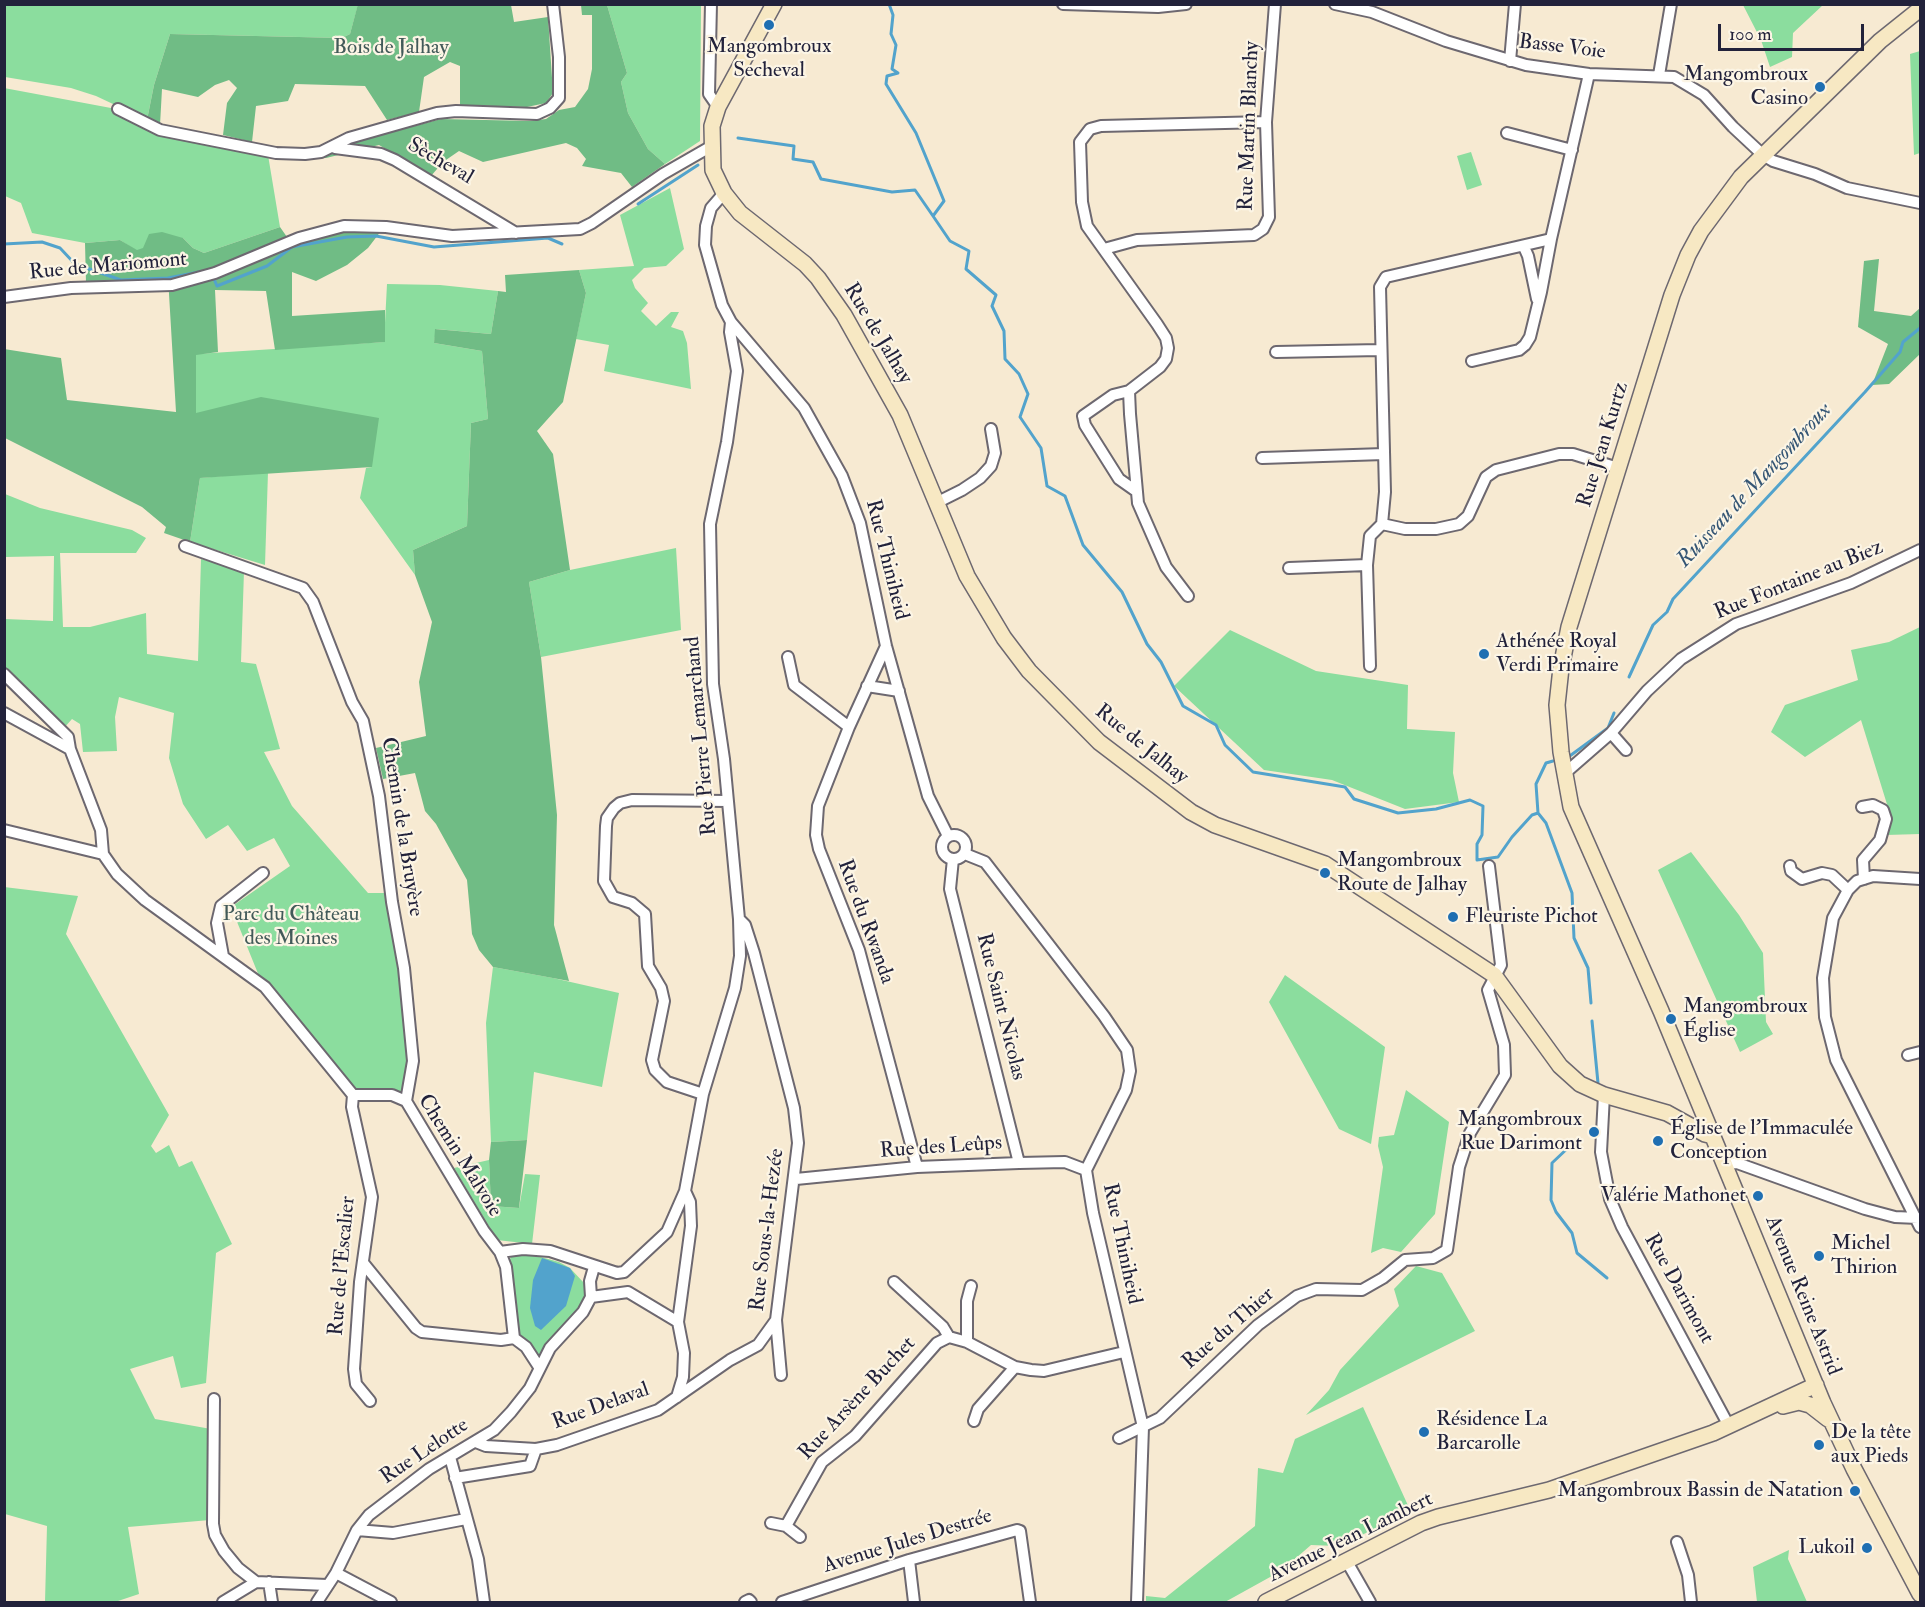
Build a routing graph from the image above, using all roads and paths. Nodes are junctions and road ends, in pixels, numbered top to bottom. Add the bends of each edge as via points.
1 (553, 4) edge
2 (711, 4) edge
3 (774, 4) edge
4 (1063, 4) edge
5 (1186, 4) edge
6 (1275, 4) edge
7 (1335, 4) edge
8 (1515, 4) edge
9 (1671, 4) edge
10 (1157, 6) edge
11 (1920, 9) edge
12 (1510, 62) junction
13 (1589, 74) junction
14 (1659, 75) junction
15 (718, 107) junction
16 (118, 109) dead end
17 (1266, 122) junction
18 (1507, 133) dead end
19 (710, 147) junction
20 (334, 148) junction
21 (1572, 150) junction
22 (1763, 155) junction
23 (724, 193) junction
24 (1920, 203) edge
25 (516, 233) junction
26 (1551, 239) junction
27 (1524, 248) junction
28 (1104, 249) junction
29 (4, 297) edge
30 (1538, 302) junction
31 (731, 322) junction
32 (1380, 350) junction
33 (1276, 352) dead end
34 (1472, 361) dead end
35 (1129, 391) junction
36 (991, 429) dead end
37 (1384, 454) junction
38 (1262, 458) dead end
39 (1618, 468) junction
40 (1136, 491) junction
41 (938, 502) junction
42 (1382, 524) junction
43 (185, 546) dead end
44 (1920, 550) edge
45 (1367, 565) junction
46 (1289, 568) dead end
47 (1188, 596) dead end
48 (886, 646) junction
49 (788, 657) dead end
50 (1370, 666) dead end
51 (4, 674) edge
52 (867, 686) junction
53 (899, 691) junction
54 (4, 713) edge
55 (849, 727) junction
56 (1611, 733) junction
57 (70, 749) junction
58 (1626, 750) dead end
59 (1564, 774) junction
60 (728, 801) junction
61 (1862, 807) dead end
62 (4, 830) edge
63 (948, 836) junction
64 (103, 854) junction
65 (965, 854) junction
66 (953, 859) junction
67 (1489, 866) dead end
68 (1790, 866) dead end
69 (263, 873) dead end
70 (1864, 879) junction
71 (1920, 879) edge
72 (1848, 890) junction
73 (739, 919) junction
74 (223, 956) junction
75 (1494, 975) junction
76 (1920, 1052) edge
77 (1908, 1054) dead end
78 (703, 1094) junction
79 (353, 1095) junction
80 (1604, 1095) junction
81 (406, 1101) junction
82 (1713, 1136) junction
83 (1019, 1163) junction
84 (1725, 1164) junction
85 (917, 1167) junction
86 (1086, 1170) junction
87 (796, 1179) junction
88 (685, 1191) junction
89 (1919, 1223) edge
90 (500, 1252) junction
91 (364, 1264) junction
92 (594, 1267) junction
93 (894, 1282) dead end
94 (971, 1286) dead end
95 (591, 1298) junction
96 (776, 1320) junction
97 (678, 1322) junction
98 (949, 1337) junction
99 (514, 1338) junction
100 (968, 1342) junction
101 (1124, 1352) junction
102 (539, 1367) junction
103 (1015, 1367) junction
104 (781, 1375) dead end
105 (1816, 1385) junction
106 (677, 1398) junction
107 (213, 1399) dead end
108 (370, 1401) dead end
109 (974, 1421) dead end
110 (1833, 1424) junction
111 (1729, 1426) junction
112 (1143, 1427) junction
113 (1119, 1438) dead end
114 (476, 1442) junction
115 (536, 1449) junction
116 (450, 1457) junction
117 (455, 1478) junction
118 (466, 1519) junction
119 (771, 1523) dead end
120 (786, 1526) junction
121 (357, 1530) junction
122 (801, 1537) dead end
123 (1677, 1542) dead end
124 (909, 1560) junction
125 (1346, 1560) junction
126 (336, 1573) junction
127 (256, 1582) junction
128 (269, 1582) junction
129 (327, 1586) junction
130 (1920, 1594) edge
131 (807, 1598) edge
132 (223, 1602) edge
133 (273, 1602) edge
134 (317, 1602) edge
135 (391, 1602) edge
136 (484, 1602) edge
137 (745, 1602) edge
138 (751, 1602) edge
139 (782, 1602) edge
140 (914, 1602) edge
141 (1030, 1602) edge
142 (1137, 1602) edge
143 (1266, 1602) edge
144 (1370, 1602) edge
145 (1691, 1602) edge

1 - 20 street via 560,88 555,104 544,112 437,113 349,138
2 - 15 street via 709,94
3 - 15 main road
4 - 10 street
5 - 10 street
6 - 17 street, Rue Martin Blanchy
7 - 12 street, Basse Voie via 1372,12
8 - 12 street
9 - 14 street
11 - 22 main road, Rue Jean Kurtz via 1894,27
12 - 13 street, Basse Voie
13 - 14 street, Basse Voie
13 - 21 street
14 - 22 street, Basse Voie via 1674,77 1704,95
15 - 19 main road
16 - 20 street via 160,130 276,153 305,154
17 - 28 street, Rue Martin Blanchy via 1269,217 1263,229 1254,235 1137,240
17 - 28 street via 1090,129 1080,142 1082,201 1087,226
18 - 21 street
19 - 23 main road, Rue de Jalhay via 713,170
19 - 25 street, Rue de Mariomont via 663,174 592,224 580,229
20 - 25 street, Sècheval via 381,154 395,160
21 - 26 street
22 - 24 street via 1847,188
22 - 39 main road, Rue Jean Kurtz via 1717,207 1688,255
23 - 31 street, Rue Pierre Lemarchand via 711,208 705,245 722,305
23 - 41 main road, Rue de Jalhay via 740,213 805,264 830,293 884,382
25 - 29 street, Rue de Mariomont via 452,236 344,226 299,238 215,273 172,285 71,288
26 - 27 street
26 - 30 street
27 - 30 street
27 - 32 street via 1386,277 1380,287
28 - 35 street via 1157,324 1168,348 1160,367
30 - 34 street via 1530,337 1520,350
31 - 48 street, Rue Thiniheid via 804,408 842,476 860,523
31 - 60 street, Rue Pierre Lemarchand via 737,371 710,524 713,684
32 - 33 street
32 - 37 street
35 - 40 street
35 - 40 street via 1113,396 1083,416 1119,479
36 - 41 street via 995,453 991,466 981,478
37 - 38 street
37 - 42 street
39 - 42 street via 1573,454 1559,454 1496,470 1486,477 1468,516 1454,526 1405,529
39 - 59 main road, Rue Jean Kurtz via 1569,627 1561,668 1558,728
40 - 47 street via 1144,521 1166,567
41 - 75 main road, Rue de Jalhay via 967,576 1004,638 1029,671 1099,742 1191,812 1325,864
42 - 45 street via 1370,537
43 - 81 street, Chemin de la Bruyère via 303,588 313,602 363,721 379,796 407,989 413,1061
44 - 56 street, Rue Fontaine au Biez via 1851,583 1736,624 1681,658
45 - 46 street
45 - 50 street
48 - 52 street, Rue du Rwanda
48 - 53 street, Rue Thiniheid
49 - 55 street via 794,685
51 - 57 street via 68,737
52 - 53 street
52 - 55 street, Rue du Rwanda
53 - 63 street, Rue Thiniheid via 928,795
54 - 57 street
55 - 85 street, Rue du Rwanda via 818,806 816,835 859,950
56 - 58 street
56 - 59 street, Rue Fontaine au Biez
57 - 64 street via 101,830
59 - 82 main road, Avenue Reine Astrid via 1571,807
60 - 73 street, Rue Pierre Lemarchand
60 - 78 street via 632,800 614,808 606,826 604,881 613,897 640,908 647,919 648,966 664,1000 652,1060 655,1070 668,1082
61 - 70 street via 1873,805 1883,810 1886,819 1880,840 1863,860
62 - 64 street
63 - 65 street, Rue Thiniheid via 956,834 963,838
63 - 66 street, Rue Thiniheid via 942,847 945,855
64 - 74 street via 117,874 145,900
65 - 66 street
65 - 86 street, Rue Thiniheid via 985,862 1127,1050 1130,1071 1126,1090
66 - 83 street, Rue Saint Nicolas via 950,889
67 - 75 street, Rue du Thier via 1501,965
68 - 72 street via 1802,879 1822,873 1832,875
69 - 74 street via 221,906 217,923
70 - 71 street via 1886,875
70 - 72 street
72 - 89 street via 1833,918 1828,938 1823,978 1825,1017 1846,1085
73 - 78 street, Rue Pierre Lemarchand via 740,956 735,988
73 - 87 street, Rue Sous-la-Hezée via 745,925 754,953 794,1108 798,1143
74 - 79 street via 265,987
75 - 80 main road, Rue de Jalhay via 1560,1066 1580,1084
75 - 112 street, Rue du Thier via 1488,990 1504,1045 1505,1075 1470,1133 1459,1167 1447,1250 1433,1258 1405,1260 1362,1290 1317,1289 1297,1296 1258,1325 1160,1418
76 - 77 street
78 - 88 street, Rue Pierre Lemarchand
79 - 81 street, Chemin Malvoie via 392,1095
79 - 91 street, Rue de l'Escalier via 352,1107 372,1197
80 - 82 main road, Rue de Jalhay via 1667,1113
80 - 111 street, Rue Darimont via 1601,1152 1610,1199
81 - 90 street, Chemin Malvoie
82 - 84 main road, Avenue Reine Astrid
83 - 85 street, Rue des Leûps
83 - 86 street, Rue des Leûps via 1065,1162
84 - 89 street via 1737,1163 1865,1209
84 - 105 main road, Avenue Reine Astrid
85 - 87 street, Rue des Leûps
86 - 101 street, Rue Thiniheid
87 - 96 street, Rue Sous-la-Hezée
88 - 92 street, Rue Pierre Lemarchand via 667,1232 633,1264 617,1273
88 - 97 street, Rue Delaval via 692,1226
90 - 92 street via 550,1251
90 - 99 street via 506,1267
91 - 99 street via 416,1328 430,1334
91 - 108 street, Rue de l'Escalier via 354,1369 356,1384
92 - 95 street
93 - 98 street, Rue Arsène Buchet
94 - 100 street via 967,1301
95 - 97 street via 628,1292
95 - 102 street, Rue Lelotte
96 - 104 street, Rue Sous-la-Hezée
96 - 106 street, Rue Delaval via 758,1345 729,1360
97 - 106 street, Rue Delaval via 684,1377
98 - 100 street, Rue Arsène Buchet
98 - 120 street, Rue Arsène Buchet via 929,1349 855,1436 822,1462
99 - 102 street
100 - 103 street, Rue Arsène Buchet
101 - 103 street, Rue Arsène Buchet via 1044,1371
101 - 112 street, Rue Thiniheid
102 - 114 street, Rue Lelotte via 530,1388 511,1412
103 - 109 street via 978,1409
105 - 110 main road, Avenue Reine Astrid
105 - 111 main road, Avenue Jean Lambert
106 - 115 street, Rue Delaval via 639,1417
107 - 127 street via 215,1535 231,1560
110 - 111 main road, Avenue Jean Lambert via 1810,1405 1799,1402
110 - 130 main road, Avenue Reine Astrid
111 - 125 main road, Avenue Jean Lambert via 1549,1490 1438,1517
112 - 113 street, Rue du Thier
112 - 142 street, Rue Thiniheid
114 - 115 street, Rue Delaval
114 - 116 street, Rue Lelotte
115 - 117 street, Rue Delaval via 530,1466
116 - 117 street
116 - 121 street, Rue Lelotte via 403,1488
117 - 118 street
118 - 121 street via 393,1533
118 - 136 street via 478,1559
119 - 120 street
120 - 122 street
121 - 126 street, Rue Lelotte
123 - 145 street via 1688,1575
124 - 131 street, Avenue Jules Destrée
124 - 140 street
124 - 141 street, Avenue Jules Destrée via 1020,1531
125 - 143 main road, Avenue Jean Lambert
125 - 144 street
126 - 129 street, Rue Lelotte
126 - 135 street
127 - 128 street
127 - 132 street
128 - 129 street
128 - 133 street
129 - 134 street, Rue Lelotte
131 - 139 street, Avenue Jules Destrée
137 - 138 street

